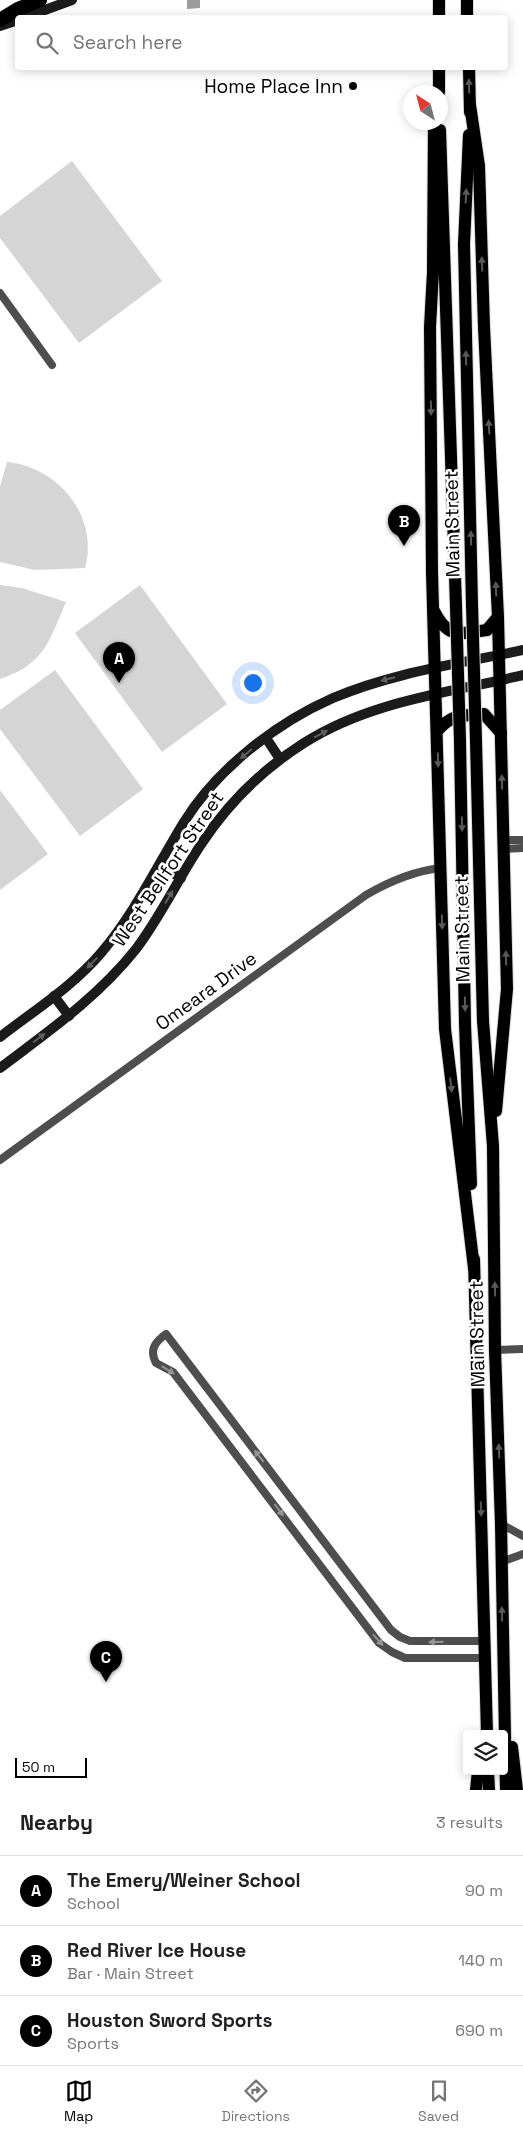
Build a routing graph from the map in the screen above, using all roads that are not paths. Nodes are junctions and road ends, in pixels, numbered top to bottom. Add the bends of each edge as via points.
1 (40, 0) edge
2 (72, 0) edge
3 (439, 0) edge
4 (467, 0) edge
5 (31, 15) edge
6 (439, 15) edge
7 (467, 15) edge
8 (0, 20) edge
9 (15, 21) edge
10 (0, 26) edge
11 (439, 70) edge
12 (469, 70) edge
13 (439, 85) edge
14 (470, 106) junction
15 (434, 130) edge
16 (440, 130) edge
17 (0, 293) edge
18 (52, 365) dead end
19 (433, 608) junction
20 (498, 617) junction
21 (523, 650) edge
22 (499, 655) junction
23 (435, 667) junction
24 (523, 675) edge
25 (499, 681) junction
26 (436, 694) junction
27 (437, 732) junction
28 (501, 733) junction
29 (266, 738) junction
30 (280, 759) junction
31 (523, 840) edge
32 (503, 844) junction
33 (523, 848) edge
34 (160, 866) junction
35 (441, 868) junction
36 (181, 878) junction
37 (54, 996) junction
38 (69, 1016) junction
39 (0, 1037) edge
40 (0, 1068) edge
41 (494, 1146) junction
42 (0, 1160) edge
43 (474, 1268) junction
44 (523, 1349) edge
45 (495, 1350) junction
46 (201, 1381) junction
47 (188, 1391) junction
48 (282, 1487) junction
49 (269, 1497) junction
50 (501, 1524) junction
51 (523, 1536) edge
52 (523, 1554) edge
53 (501, 1562) junction
54 (374, 1608) junction
55 (361, 1618) junction
56 (485, 1641) junction
57 (485, 1658) junction
58 (502, 1663) junction
59 (486, 1682) junction
60 (481, 1730) edge
61 (487, 1730) edge
62 (478, 1775) edge
63 (488, 1775) edge
64 (476, 1790) edge
65 (489, 1790) edge
66 (506, 1790) edge
67 (517, 1790) edge

1 - 8 highway
2 - 5 main road
3 - 6 highway
4 - 7 highway
9 - 10 main road
11 - 13 highway
14 -> 12 highway, Main Street
20 -> 14 highway via 479,166
41 -> 14 highway, Main Street, bridge via 483,1021 472,604 464,244
15 -> 19 highway via 430,327
16 -> 43 highway, Main Street, bridge
17 - 18 street
19 - 20 highway via 441,625 451,632 487,630
19 - 23 highway
20 - 22 highway
21 - 22 main road, West Bellfort Street
22 - 23 main road, West Bellfort Street
22 - 25 highway
23 - 26 highway
23 -> 29 main road, West Bellfort Street via 332,698
24 - 25 main road, West Bellfort Street
25 - 26 main road, West Bellfort Street
25 - 28 highway
26 - 27 highway
30 -> 26 main road, West Bellfort Street via 305,742 377,708
27 - 28 highway via 455,716 484,714
27 -> 35 highway
32 -> 28 highway
29 - 30 main road
29 -> 34 main road, West Bellfort Street via 212,786 185,820
30 - 36 main road, West Bellfort Street via 244,790 220,817
31 - 32 street
32 - 33 street
41 -> 32 highway via 507,989
34 - 36 main road
34 -> 37 main road, West Bellfort Street via 101,953
35 - 42 street, Omeara Drive via 418,871 386,883 366,895
35 -> 43 highway via 445,1029
38 -> 36 main road, West Bellfort Street via 111,980 132,954
37 - 38 main road
37 - 39 main road, West Bellfort Street
40 -> 38 main road, West Bellfort Street
45 -> 41 highway, Main Street
43 -> 56 highway, Main Street
44 - 45 street
50 -> 45 highway, Main Street
46 - 47 street
46 -> 47 street via 166,1334 154,1344 153,1356 156,1363 173,1372
48 -> 46 street
47 - 49 street
48 - 49 street
48 - 54 street
49 -> 55 street
50 - 51 street
50 - 53 highway, Main Street
52 - 53 street
58 -> 53 highway, Main Street
54 - 55 street
56 -> 54 street via 410,1641 391,1630
55 -> 57 street via 379,1642 405,1658
56 - 57 highway, Main Street
57 - 59 highway, Main Street
58 - 66 highway, Main Street
58 - 67 highway
59 - 60 highway
59 - 61 highway, Main Street
62 - 64 highway
63 - 65 highway

